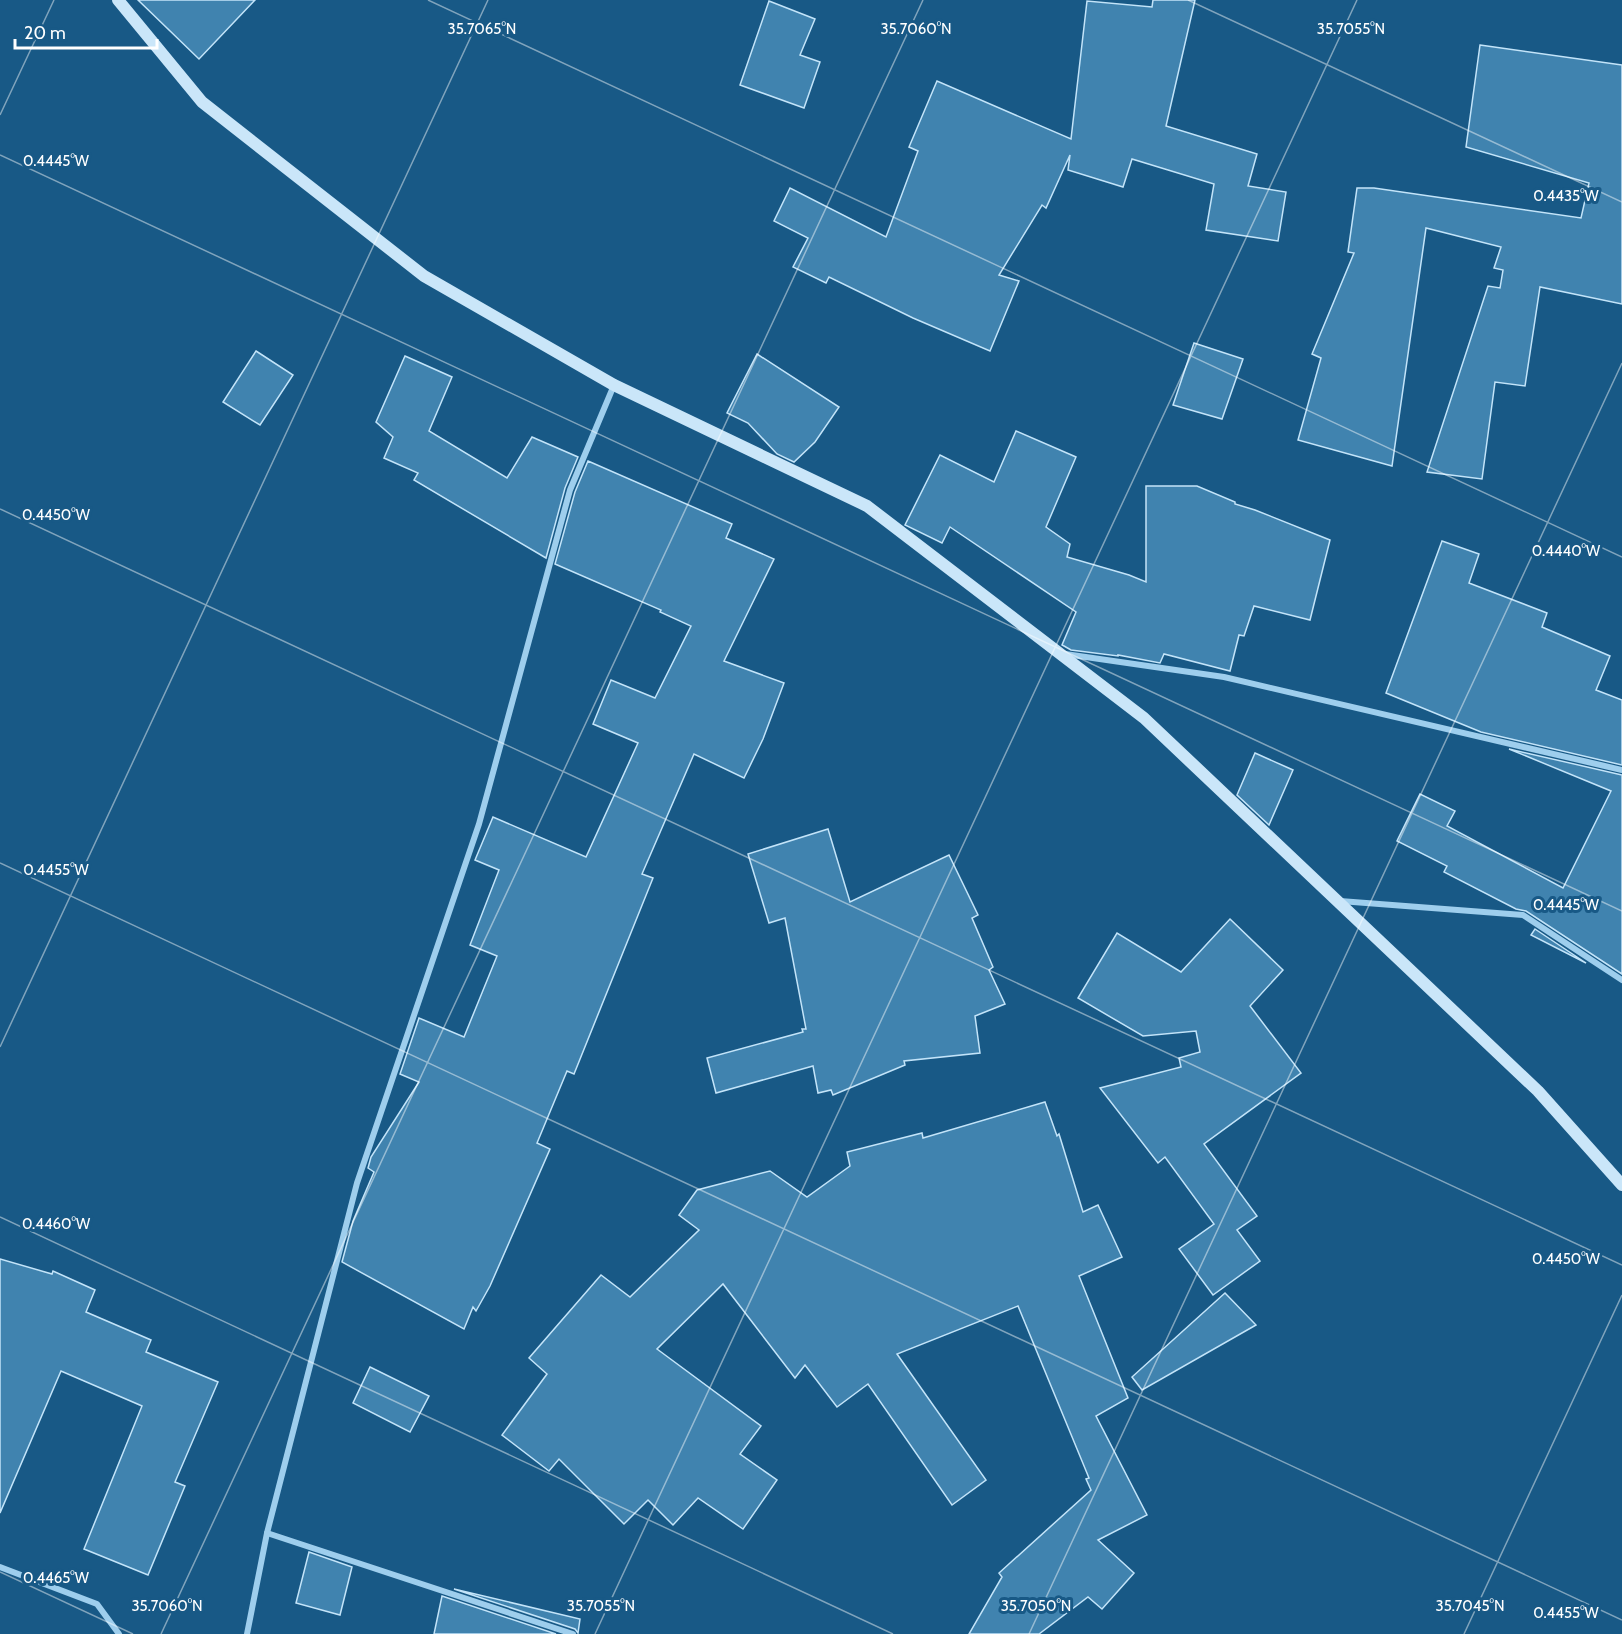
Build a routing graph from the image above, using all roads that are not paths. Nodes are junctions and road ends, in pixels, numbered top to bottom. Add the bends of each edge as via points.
1 (118, 0) edge
2 (614, 385) junction
3 (1059, 652) junction
4 (1622, 770) edge
5 (1337, 901) junction
6 (1622, 980) edge
7 (1622, 1185) edge
8 (267, 1533) junction
9 (0, 1567) edge
10 (119, 1634) edge
11 (247, 1634) edge
12 (573, 1634) edge

1 - 2 street via 202,102 415,268
2 - 3 street via 867,506
2 - 8 street via 570,490 479,824 357,1183
3 - 4 street via 1224,677
3 - 5 street via 1144,718
5 - 6 street via 1523,915
5 - 7 street via 1538,1091
8 - 11 street
8 - 12 street
9 - 10 street via 97,1604

